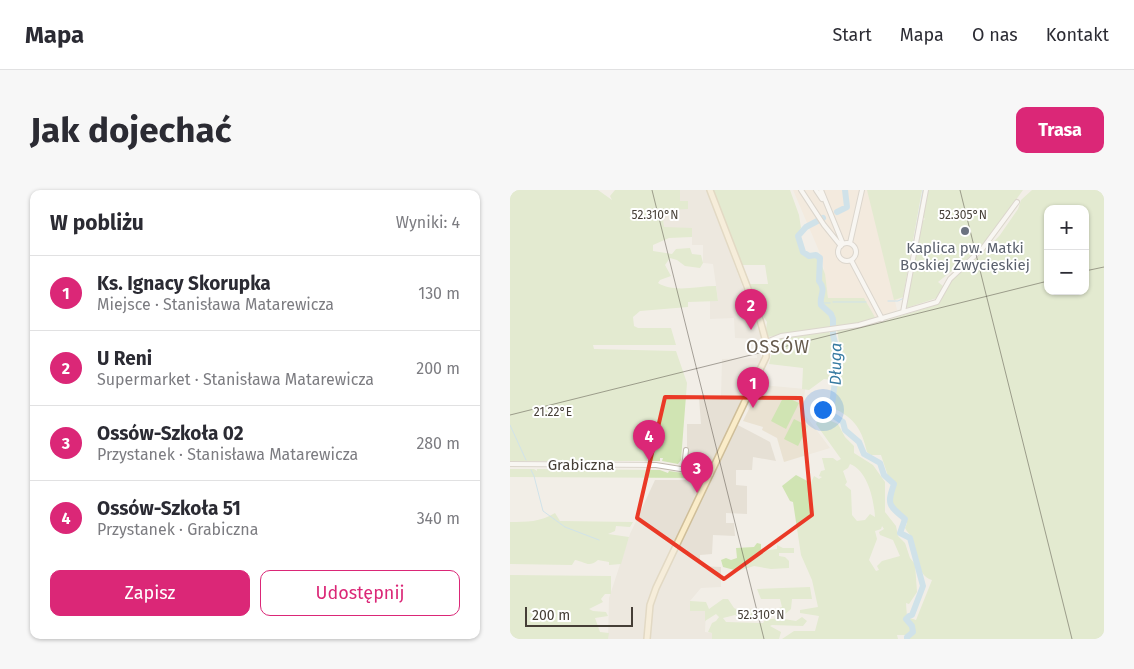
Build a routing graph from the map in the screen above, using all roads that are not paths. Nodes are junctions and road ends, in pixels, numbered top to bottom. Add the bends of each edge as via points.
1 (710, 190) edge
2 (802, 190) edge
3 (816, 190) edge
4 (821, 190) edge
5 (862, 190) edge
6 (926, 190) edge
7 (1017, 202) dead end
8 (825, 203) junction
9 (850, 243) junction
10 (842, 245) junction
11 (852, 260) junction
12 (904, 312) junction
13 (882, 319) junction
14 (766, 342) junction
15 (686, 450) dead end
16 (510, 464) edge
17 (684, 468) junction
18 (711, 474) junction
19 (646, 639) edge

1 - 14 street
2 - 10 street via 824,225
3 - 8 street
4 - 8 street
5 - 9 street
6 - 12 street
7 - 12 street via 983,248 950,279 938,301
8 - 10 street
9 - 10 street
9 - 11 street via 856,251
10 - 11 street via 838,252 840,258
11 - 13 street
12 - 13 street
13 - 14 street via 840,329 781,336
14 - 18 street via 766,357 761,370
15 - 17 street
16 - 17 street, Grabiczna
17 - 18 street, Grabiczna
18 - 19 street via 652,598

